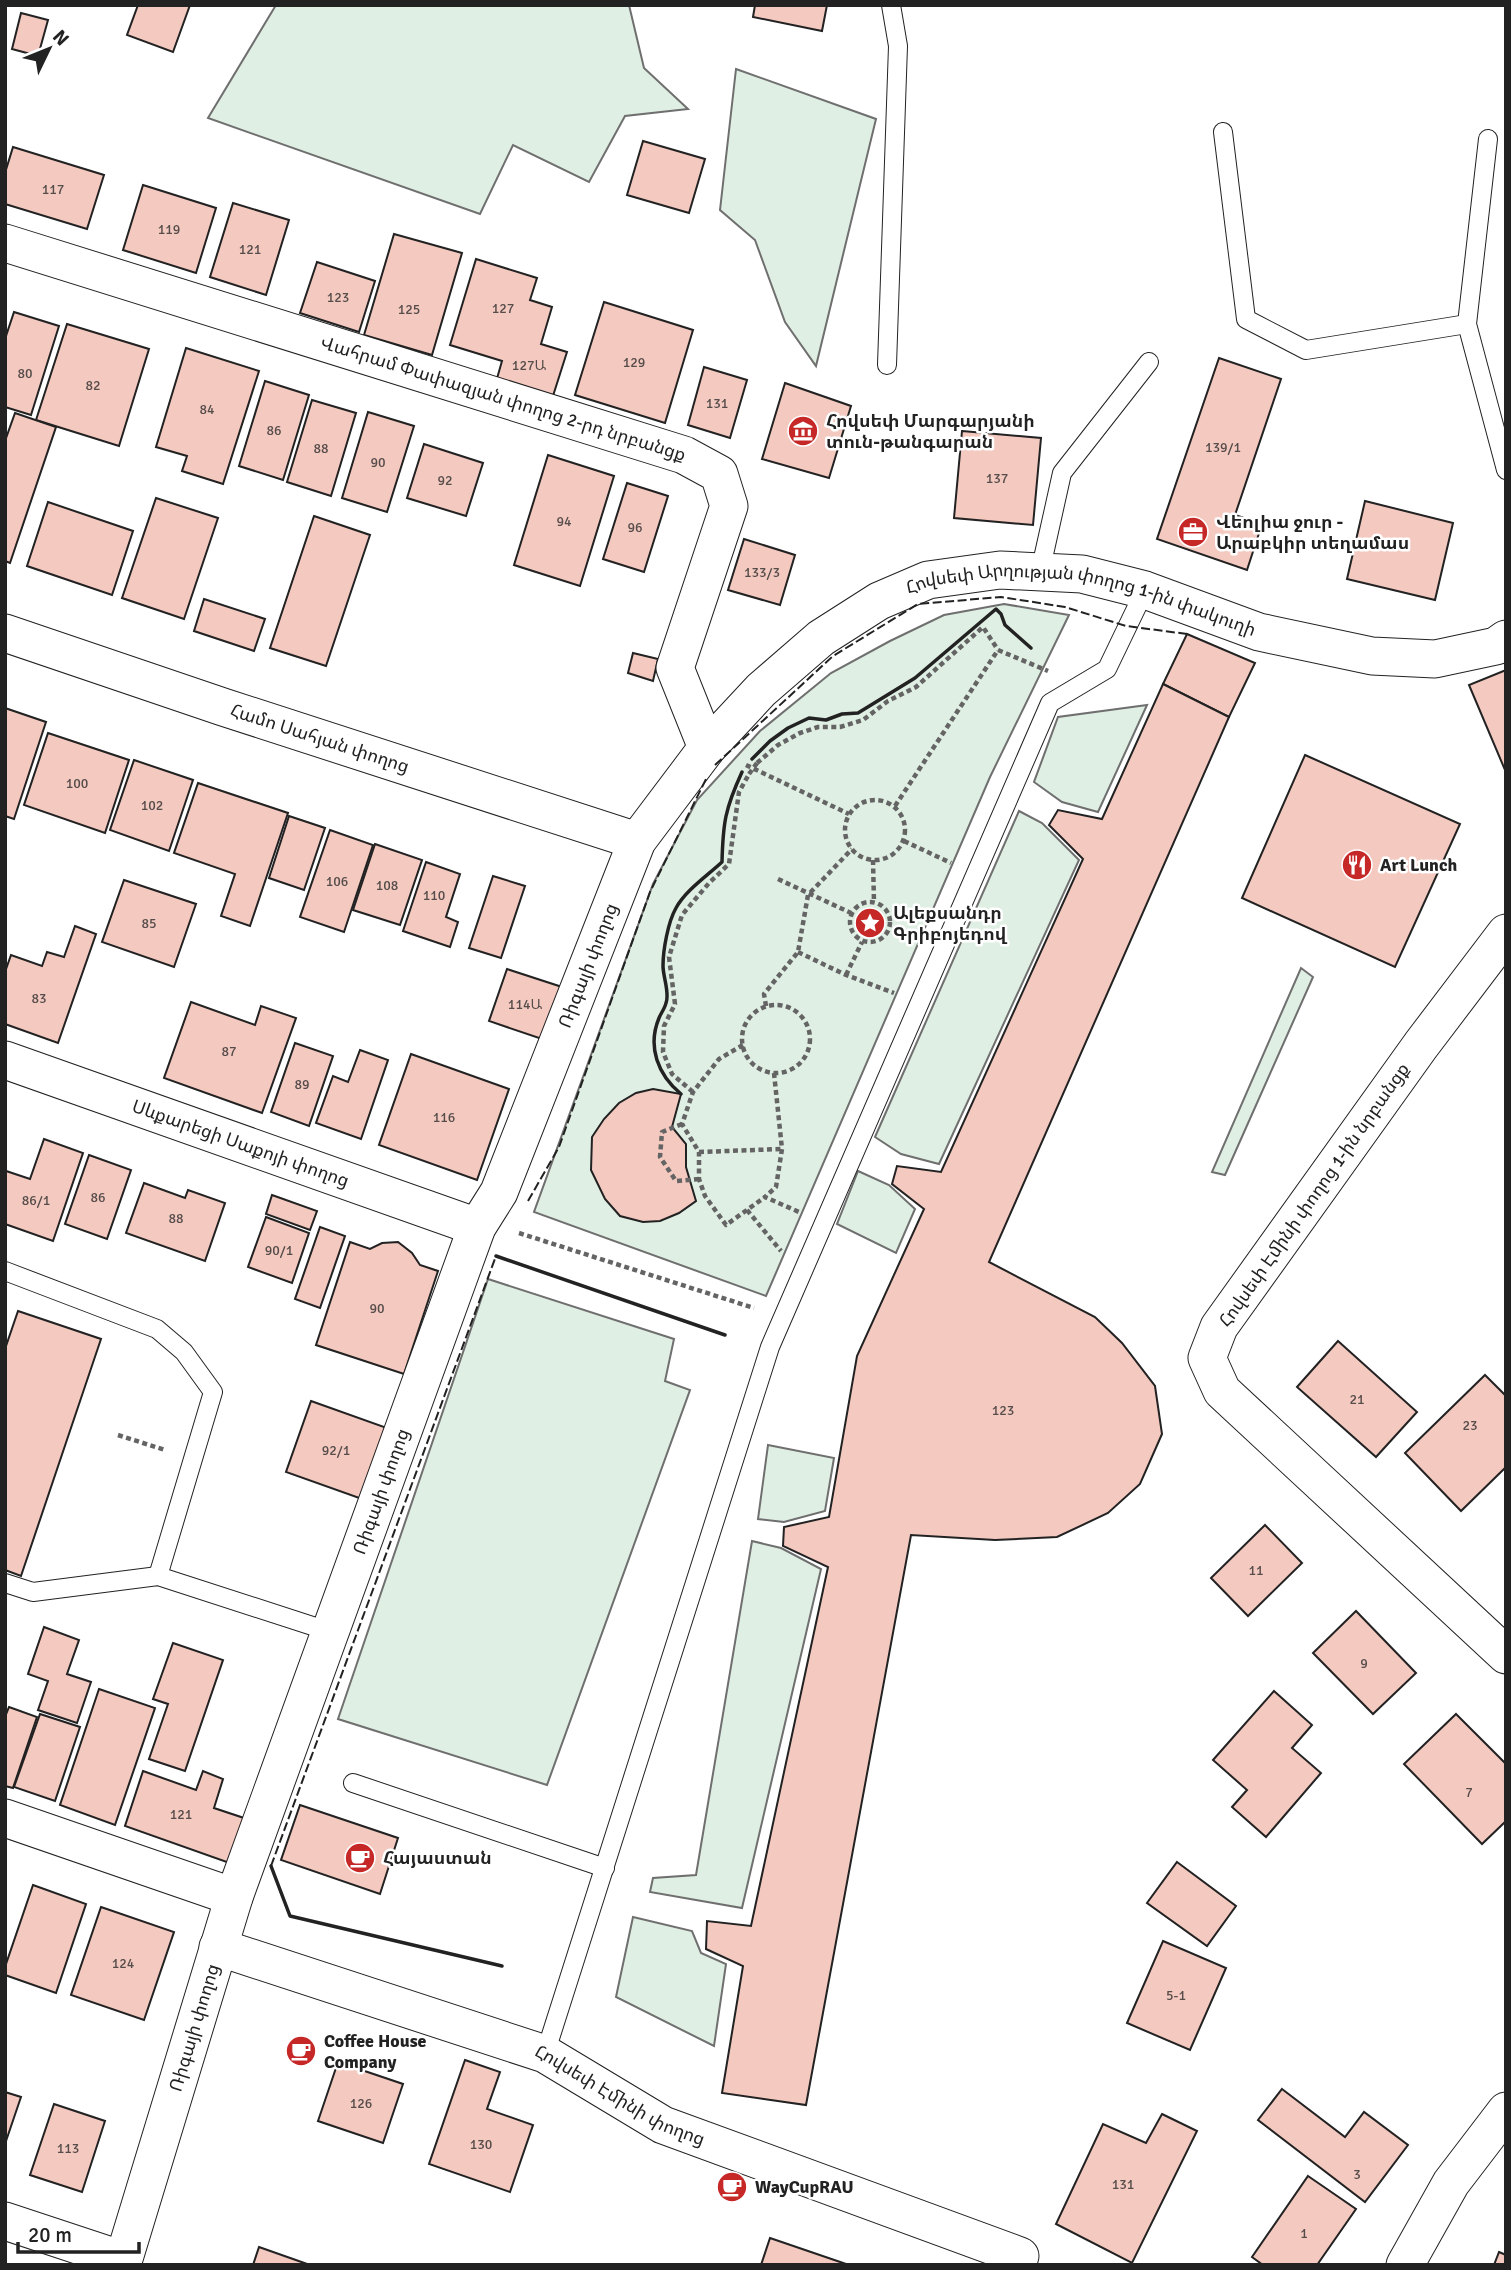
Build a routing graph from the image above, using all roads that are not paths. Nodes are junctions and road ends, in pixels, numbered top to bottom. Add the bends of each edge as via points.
1 (891, 5) edge
2 (1223, 132) dead end
3 (1488, 139) dead end
4 (5, 243) edge
5 (1467, 324) junction
6 (1149, 362) dead end
7 (887, 365) dead end
8 (1506, 470) edge
9 (1040, 572) junction
10 (1145, 590) junction
11 (5, 633) edge
12 (1506, 639) edge
13 (706, 748) junction
14 (637, 841) junction
15 (1506, 933) edge
16 (5, 1060) edge
17 (480, 1224) junction
18 (5, 1271) edge
19 (158, 1576) junction
20 (5, 1583) edge
21 (331, 1632) junction
22 (1506, 1655) edge
23 (353, 1783) dead end
24 (5, 1818) edge
25 (605, 1868) junction
26 (234, 1897) junction
27 (218, 1947) junction
28 (545, 2054) junction
29 (1506, 2111) edge
30 (5, 2221) edge
31 (1020, 2256) dead end
32 (123, 2263) edge
33 (1405, 2265) edge

1 - 7 lane via 898,46
2 - 5 lane via 1246,319 1306,350
3 - 5 lane
4 - 13 street, Վահրամ Փափազյան փողոց 2-րդ նրբանցք via 684,455 719,474 729,506 675,668
5 - 8 lane
6 - 9 lane via 1062,472
9 - 10 street, Հովսեփ Արղության փողոց 1-ին փակուղի via 1082,574
9 - 13 street, Հովսեփ Արղության փողոց 1-ին փակուղի via 1000,570 928,580 879,601 821,638 761,690
10 - 12 street, Հովսեփ Արղության փողոց 1-ին փակուղի via 1259,632 1372,656 1435,659 1496,646
10 - 25 lane via 1107,669 1050,703 770,1347
11 - 14 street, Համո Սահյան փողոց
13 - 14 street, Ռիգայի փողոց
14 - 17 street, Ռիգայի փողոց via 499,1192
15 - 22 street, Հովսեփ Էմինի փողոց 1-ին նրբանցք via 1219,1327 1207,1358 1222,1391
16 - 17 street, Սևքարեցի Սաքոյի փողոց
17 - 21 street, Ռիգայի փողոց
18 - 19 lane via 157,1329 184,1352 213,1392
19 - 20 lane via 33,1592
19 - 21 lane
21 - 26 street, Ռիգայի փողոց
23 - 25 lane
24 - 26 street
25 - 28 lane
26 - 27 street, Ռիգայի փողոց
27 - 28 street, Հովսեփ Էմինի փողոց
27 - 32 street, Ռիգայի փողոց
28 - 31 street, Հովսեփ Էմինի փողոց via 663,2125
29 - 33 street via 1451,2183
30 - 32 street

